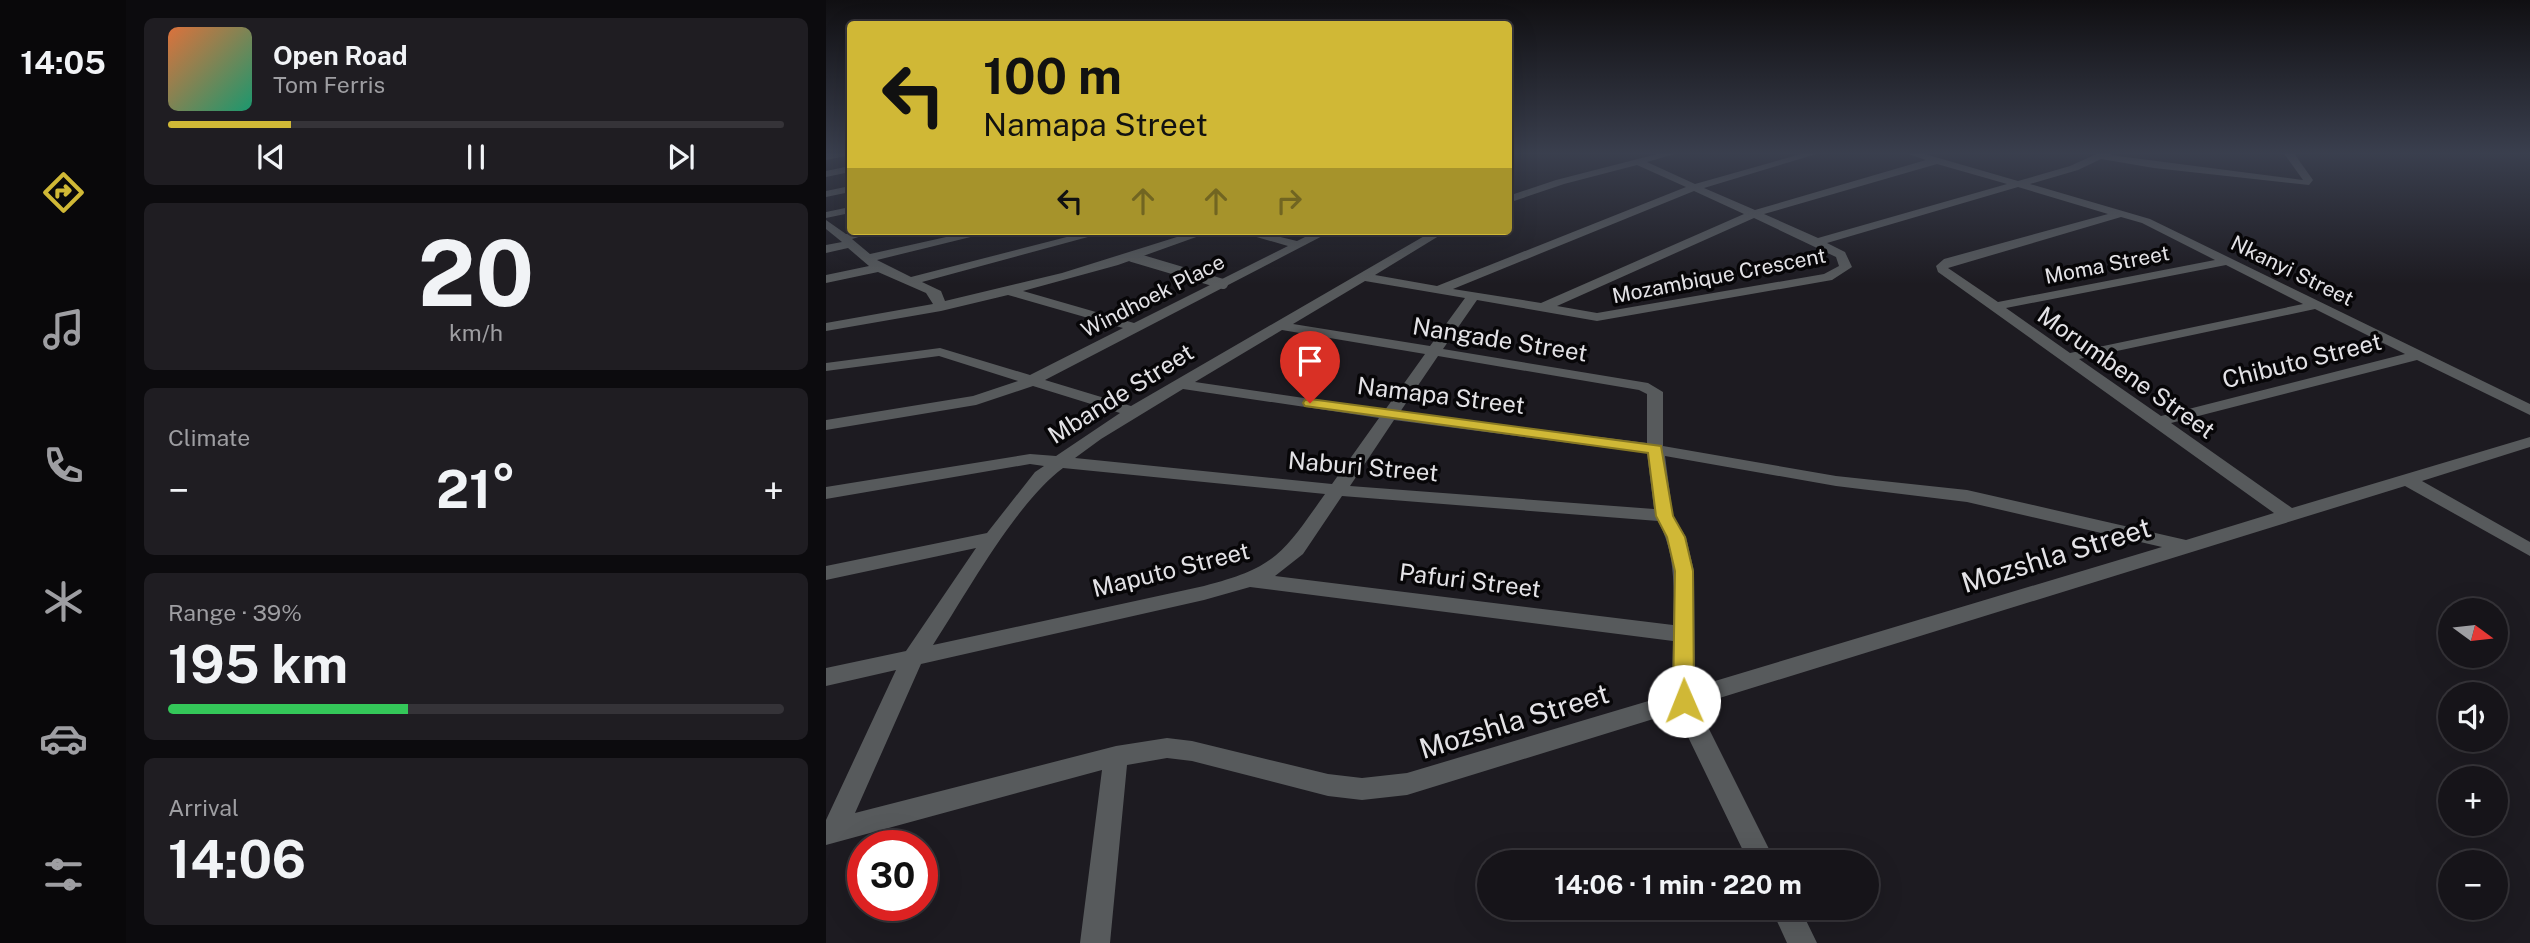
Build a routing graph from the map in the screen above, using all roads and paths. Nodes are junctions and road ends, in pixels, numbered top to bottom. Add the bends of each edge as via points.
1 (1673, 196) edge
2 (1714, 196) edge
3 (1814, 196) edge
4 (1978, 196) edge
5 (2063, 196) edge
6 (847, 211) edge
7 (2123, 213) junction
8 (1753, 214) junction
9 (826, 215) edge
10 (826, 223) edge
11 (862, 235) edge
12 (971, 235) edge
13 (1088, 235) edge
14 (1195, 235) edge
15 (1258, 235) edge
16 (1318, 235) edge
17 (1434, 235) edge
18 (847, 241) junction
19 (1817, 242) junction
20 (1299, 245) junction
21 (826, 249) edge
22 (1132, 257) junction
23 (869, 258) junction
24 (2227, 261) junction
25 (879, 268) junction
26 (1363, 277) junction
27 (826, 279) edge
28 (910, 281) junction
29 (1223, 284) junction
30 (1438, 290) junction
31 (1009, 291) junction
32 (1473, 296) junction
33 (2316, 305) junction
34 (941, 307) junction
35 (1993, 307) junction
36 (1539, 309) junction
37 (1280, 326) junction
38 (826, 327) edge
39 (1137, 328) junction
40 (1433, 352) junction
41 (2418, 355) junction
42 (2065, 358) junction
43 (826, 367) edge
44 (1036, 380) junction
45 (1180, 384) junction
46 (2530, 410) edge
47 (1133, 412) junction
48 (1389, 415) junction
49 (2157, 422) junction
50 (826, 425) edge
51 (2530, 442) edge
52 (1655, 449) junction
53 (1058, 462) junction
54 (2407, 480) junction
55 (1336, 490) junction
56 (826, 493) edge
57 (2288, 514) junction
58 (1664, 516) junction
59 (993, 538) junction
60 (2187, 546) junction
61 (2530, 550) edge
62 (826, 573) edge
63 (1250, 580) junction
64 (1683, 634) junction
65 (914, 656) junction
66 (826, 677) edge
67 (1684, 701) junction
68 (1116, 757) junction
69 (830, 832) edge
70 (1757, 850) edge
71 (1791, 920) edge
72 (1095, 943) edge
73 (1802, 943) edge

1 - 30 street
2 - 8 street, Mozambique Crescent
3 - 8 street
4 - 19 street
5 - 7 street, Nkanyi Street
6 - 9 street
7 - 24 street, Nkanyi Street
7 - 35 street, Morumbene Street via 1942,266
8 - 19 street, Mozambique Crescent
8 - 36 street
10 - 18 street
11 - 18 street
12 - 23 street
13 - 28 street
14 - 22 street
15 - 20 street
16 - 20 street, Windhoek Place
17 - 26 street, Mbande Street
18 - 21 street
18 - 23 street
19 - 36 street, Mozambique Crescent via 1841,255 1846,267 1828,277 1604,317
20 - 29 street, Windhoek Place
22 - 29 lane
22 - 31 street
23 - 25 street
24 - 33 street, Nkanyi Street
24 - 35 street, Moma Street
25 - 27 street
25 - 28 street
26 - 30 street, Mozambique Crescent
26 - 37 street, Mbande Street
28 - 34 street via 936,294
29 - 39 street, Windhoek Place
30 - 32 street, Mozambique Crescent
31 - 34 street
31 - 39 street
32 - 36 street, Mozambique Crescent
32 - 40 street, Maputo Street
33 - 41 street, Nkanyi Street
33 - 42 street
34 - 38 street
35 - 42 street, Morumbene Street
37 - 40 street, Nangade Street
37 - 45 street, Mbande Street
39 - 44 street, Windhoek Place
40 - 48 street, Maputo Street
40 - 52 street, Nangade Street via 1649,388 1657,396
41 - 46 street, Nkanyi Street
41 - 49 street, Chibuto Street
42 - 49 street, Morumbene Street
43 - 44 street via 940,352
44 - 47 street
44 - 50 street, Windhoek Place via 976,400
45 - 47 street, Mbande Street
45 - 48 street, Namapa Street
47 - 53 street, Mbande Street
48 - 52 street, Namapa Street
48 - 55 street, Maputo Street
49 - 57 street, Morumbene Street
51 - 54 street, Mozshla Street
52 - 58 street, Nangade Street
52 - 60 street, Namapa Street via 1836,481 1967,496
53 - 55 street, Naburi Street
53 - 56 street, Naburi Street via 998,462
53 - 59 street, Mbande Street
54 - 57 street, Mozshla Street
54 - 61 street
55 - 58 street, Naburi Street
55 - 63 street, Maputo Street via 1290,556
57 - 60 street, Mozshla Street
58 - 64 street, Nangade Street via 1676,537 1684,571
59 - 62 street
59 - 65 street, Mbande Street
60 - 67 street, Mozshla Street
63 - 64 street, Pafuri Street
63 - 65 street, Maputo Street
64 - 67 street, Nangade Street
65 - 66 street, Maputo Street
65 - 69 street, Mbande Street
67 - 68 street, Mozshla Street via 1407,784 1362,789 1328,785 1192,751 1167,748
67 - 70 street
68 - 69 street, Mozshla Street
68 - 72 street
71 - 73 street

